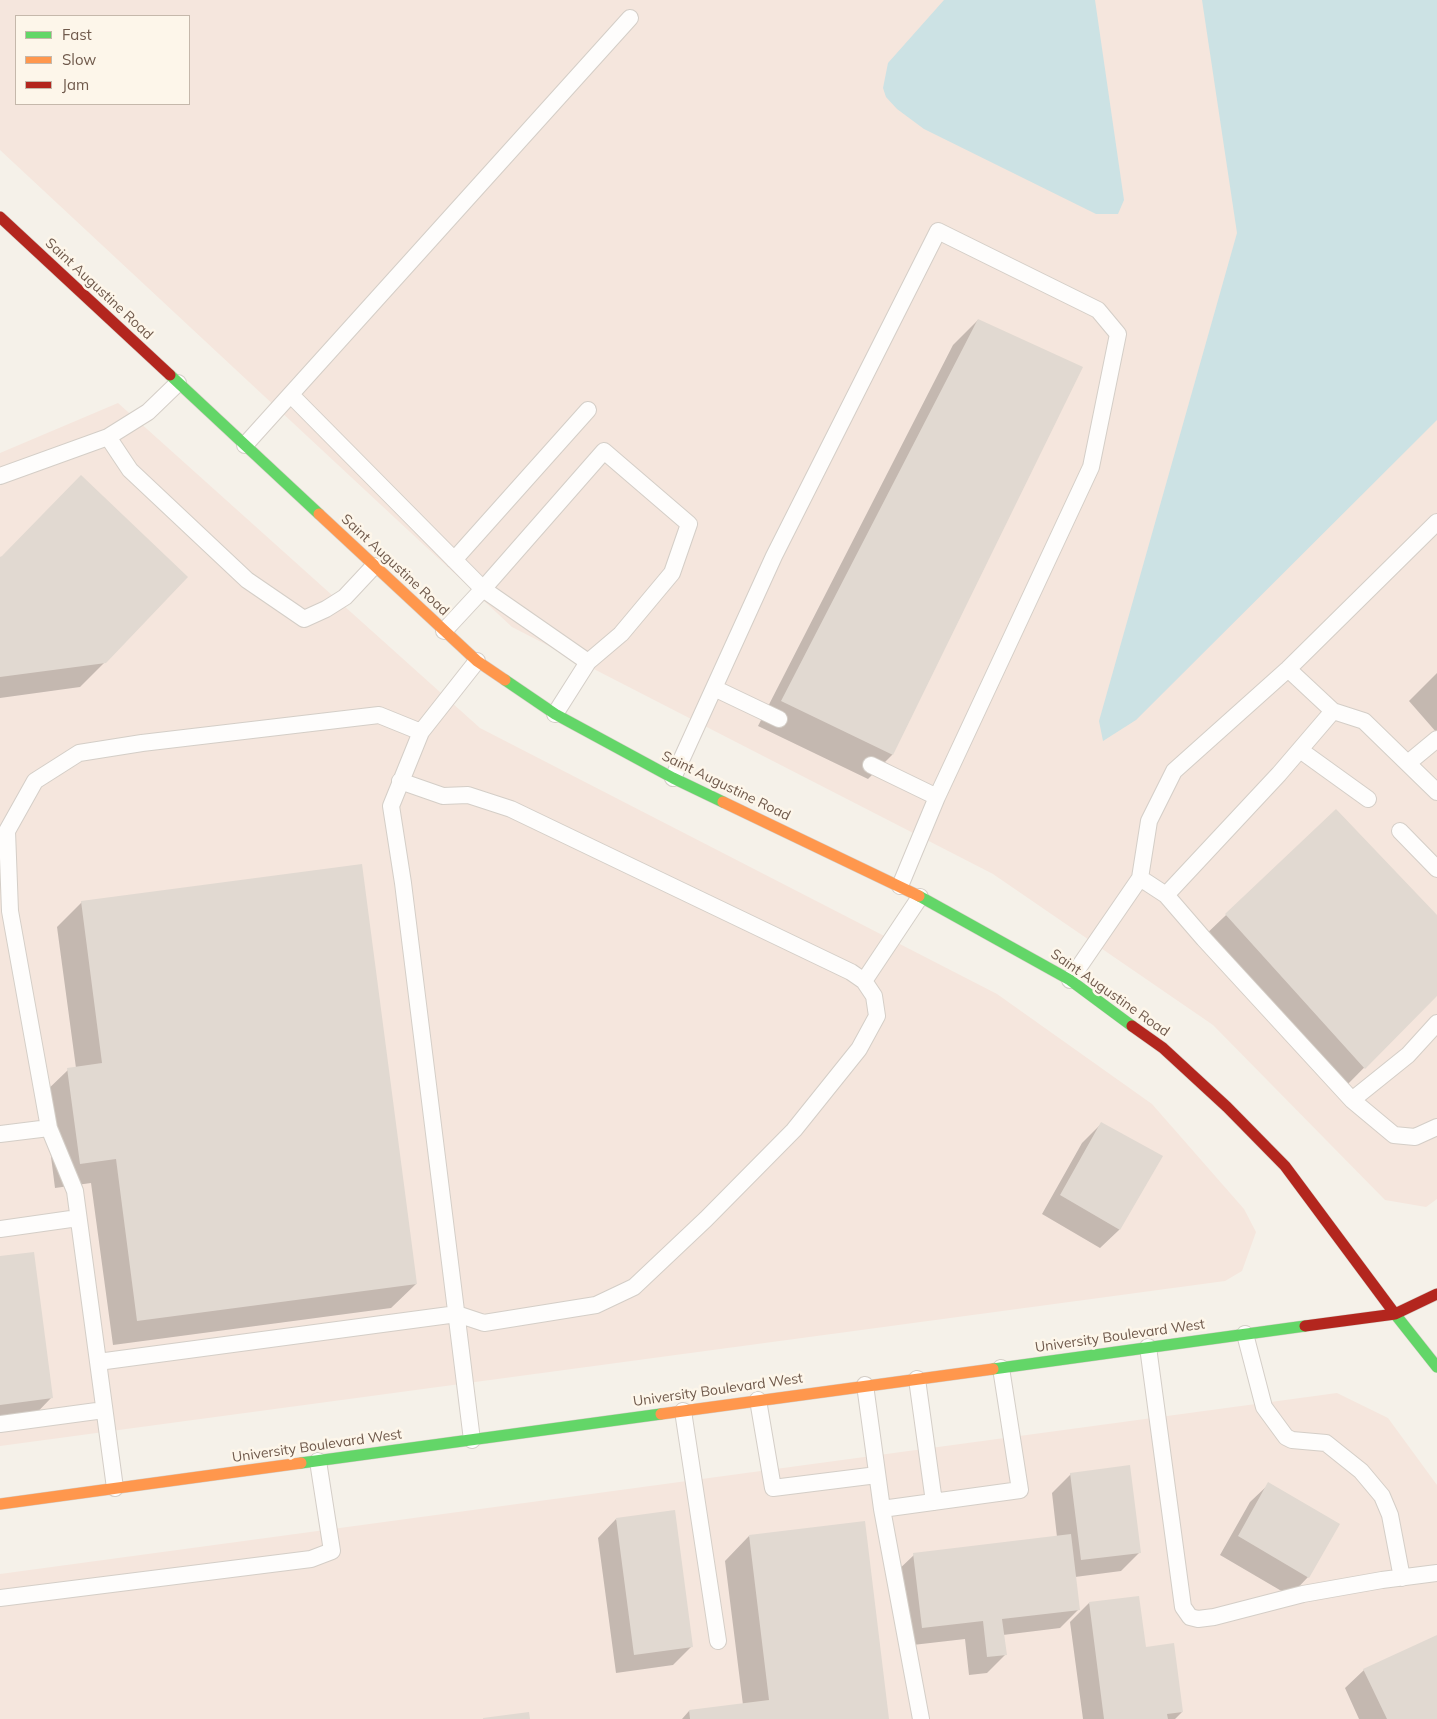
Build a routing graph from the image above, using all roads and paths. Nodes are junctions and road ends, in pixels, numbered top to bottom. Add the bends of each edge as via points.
1 (630, 18) dead end
2 (0, 217) edge
3 (178, 383) junction
4 (291, 395) junction
5 (588, 410) dead end
6 (108, 437) junction
7 (245, 445) junction
8 (0, 476) edge
9 (1437, 522) edge
10 (454, 560) junction
11 (374, 566) junction
12 (484, 589) junction
13 (444, 631) junction
14 (477, 661) junction
15 (588, 662) junction
16 (1288, 669) junction
17 (714, 688) junction
18 (1333, 711) junction
19 (555, 714) junction
20 (779, 719) dead end
21 (421, 732) junction
22 (1437, 739) edge
23 (1300, 750) junction
24 (1408, 763) junction
25 (871, 764) dead end
26 (672, 778) junction
27 (400, 781) junction
28 (1437, 792) edge
29 (938, 797) junction
30 (1368, 799) dead end
31 (1400, 831) dead end
32 (1437, 869) edge
33 (1140, 878) junction
34 (900, 886) junction
35 (1166, 895) junction
36 (920, 897) junction
37 (1070, 980) junction
38 (864, 981) junction
39 (1437, 1023) edge
40 (1352, 1100) junction
41 (1437, 1127) edge
42 (49, 1128) junction
43 (0, 1134) edge
44 (78, 1218) junction
45 (0, 1229) edge
46 (1437, 1294) edge
47 (457, 1314) junction
48 (1395, 1314) junction
49 (1246, 1334) junction
50 (1148, 1347) junction
51 (98, 1362) junction
52 (1437, 1366) edge
53 (1001, 1368) junction
54 (917, 1379) junction
55 (865, 1385) junction
56 (758, 1400) junction
57 (104, 1410) junction
58 (682, 1411) junction
59 (0, 1424) edge
60 (472, 1440) junction
61 (318, 1461) junction
62 (877, 1475) junction
63 (115, 1488) junction
64 (934, 1502) junction
65 (0, 1504) edge
66 (882, 1509) junction
67 (1437, 1573) edge
68 (1402, 1578) junction
69 (0, 1598) edge
70 (718, 1641) dead end
71 (921, 1719) edge

1 - 4 lane
2 - 3 main road, Saint Augustine Road
3 - 6 lane via 148,412
3 - 7 main road, Saint Augustine Road
4 - 7 lane
4 - 10 lane
5 - 10 lane
6 - 8 lane
6 - 11 lane via 130,470 247,580 304,620 345,597
7 - 11 main road, Saint Augustine Road
9 - 16 lane
10 - 12 lane
11 - 13 main road, Saint Augustine Road
12 - 13 lane
12 - 15 lane
12 - 15 lane via 604,451 689,524 672,573 621,634
13 - 14 main road, Saint Augustine Road
14 - 19 main road, Saint Augustine Road
14 - 21 lane
15 - 19 lane
16 - 18 lane
16 - 33 lane via 1174,771 1149,821
17 - 20 lane
17 - 26 lane
17 - 29 lane via 774,556 938,231 1098,310 1118,334 1091,467
18 - 23 lane
18 - 24 lane via 1364,721
19 - 26 main road, Saint Augustine Road
21 - 27 lane
21 - 42 lane via 379,715 142,743 79,753 35,781 7,831 10,911
22 - 24 lane
23 - 30 lane
23 - 35 lane
24 - 28 lane
25 - 29 lane
26 - 34 main road, Saint Augustine Road
27 - 38 lane via 442,796 468,795 511,809
27 - 47 lane via 392,806
29 - 34 lane
31 - 32 lane
33 - 35 lane
33 - 37 lane
34 - 36 main road, Saint Augustine Road
35 - 40 lane
36 - 37 main road, Saint Augustine Road
36 - 38 lane
37 - 48 main road, Saint Augustine Road via 1163,1048 1234,1113 1285,1166
38 - 47 lane via 874,996 878,1016 859,1049 794,1130 634,1287 596,1305 484,1323
39 - 40 lane via 1408,1056
40 - 41 lane via 1394,1135 1415,1137
42 - 43 lane
42 - 44 lane via 75,1191
44 - 45 lane
44 - 51 lane
46 - 48 main road, University Boulevard West
47 - 51 lane
47 - 60 lane
48 - 49 main road, University Boulevard West
48 - 52 main road, Saint Augustine Road
49 - 50 main road, University Boulevard West
49 - 68 lane via 1264,1407 1286,1436 1292,1440 1326,1444 1361,1471 1382,1496 1390,1515
50 - 53 main road, University Boulevard West
50 - 68 lane via 1183,1607 1190,1617 1214,1617 1304,1594
51 - 57 lane
53 - 54 main road, University Boulevard West
53 - 64 lane via 1020,1490
54 - 55 main road, University Boulevard West
54 - 64 lane
55 - 56 main road, University Boulevard West
55 - 62 lane
56 - 58 main road, University Boulevard West
56 - 62 lane via 773,1488
57 - 59 lane
57 - 63 lane
58 - 60 main road, University Boulevard West
58 - 70 lane
60 - 61 main road, University Boulevard West
61 - 63 main road, University Boulevard West
61 - 69 lane via 332,1552 311,1560
62 - 66 lane
63 - 65 main road, University Boulevard West
64 - 66 lane
66 - 71 lane
67 - 68 lane

